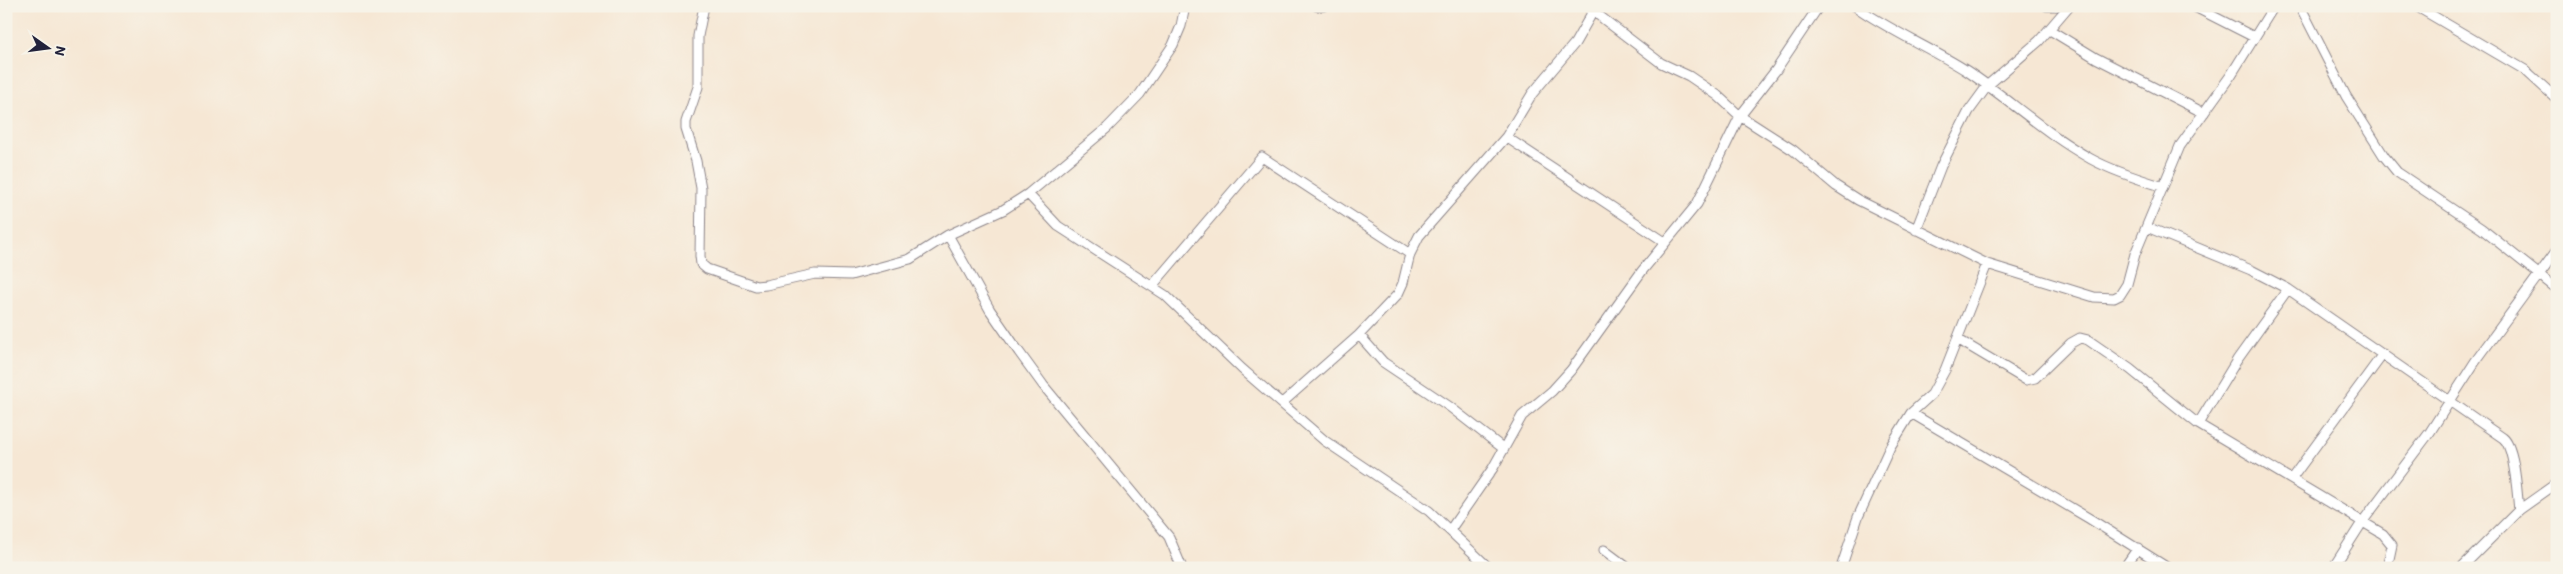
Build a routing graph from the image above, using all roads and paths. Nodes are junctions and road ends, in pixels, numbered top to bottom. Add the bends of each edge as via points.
1 (704, 6) edge
2 (1185, 6) edge
3 (1317, 6) edge
4 (1323, 6) edge
5 (1819, 6) edge
6 (1855, 6) edge
7 (2047, 6) edge
8 (2056, 6) edge
9 (2069, 6) edge
10 (2193, 6) edge
11 (2274, 6) edge
12 (2300, 6) edge
13 (2416, 6) edge
14 (1594, 9) edge
15 (2050, 30) junction
16 (2254, 37) junction
17 (1988, 85) junction
18 (2557, 99) edge
19 (2204, 113) junction
20 (1740, 116) junction
21 (1506, 137) junction
22 (2162, 186) junction
23 (1028, 194) junction
24 (2147, 227) junction
25 (1916, 230) junction
26 (948, 235) junction
27 (1665, 242) junction
28 (2557, 250) edge
29 (1410, 254) junction
30 (1987, 264) junction
31 (2540, 275) junction
32 (1152, 286) junction
33 (2288, 289) junction
34 (2557, 289) edge
35 (1358, 335) junction
36 (1959, 340) junction
37 (2383, 354) junction
38 (2452, 401) junction
39 (1282, 403) junction
40 (1912, 413) junction
41 (2198, 424) junction
42 (1504, 449) junction
43 (2292, 478) junction
44 (2557, 483) edge
45 (2519, 510) junction
46 (2363, 521) junction
47 (1450, 530) junction
48 (2138, 548) junction
49 (1604, 550) dead end
50 (1182, 568) edge
51 (1489, 568) edge
52 (1628, 568) edge
53 (1841, 568) edge
54 (2124, 568) edge
55 (2168, 568) edge
56 (2333, 568) edge
57 (2387, 568) edge
58 (2461, 568) edge

1 - 26 street via 698,36 698,87 686,122 701,188 701,264 756,286 766,285 815,274 851,275 910,259
2 - 23 street via 1173,45 1140,94 1107,128
3 - 4 street
5 - 20 street
6 - 17 street
7 - 8 street
9 - 15 street
10 - 16 street
11 - 16 street
12 - 31 street via 2346,96 2397,172 2482,229
13 - 18 street via 2525,70
14 - 20 street via 1661,63 1689,76
14 - 21 street via 1575,43 1532,94
15 - 17 street
15 - 19 street via 2096,58
16 - 19 street
17 - 22 street via 2034,122 2092,160
17 - 25 street via 1954,138
19 - 22 street via 2180,146
20 - 25 street via 1793,150 1836,186
20 - 27 street via 1697,204
21 - 27 street
21 - 29 street via 1430,221
22 - 24 street
23 - 26 street via 1003,210
23 - 32 street via 1058,226
24 - 30 street via 2135,254 2130,280 2114,298 2094,297
24 - 33 street
25 - 30 street
26 - 50 street via 990,310 1014,345 1043,385 1169,537
27 - 42 street via 1571,370 1522,416
28 - 31 street
29 - 32 street via 1262,157
29 - 35 street via 1398,294
30 - 36 street
31 - 34 street
31 - 38 street via 2475,362
32 - 39 street
33 - 37 street
33 - 41 street via 2237,360
35 - 39 street
35 - 42 street via 1383,362 1450,407
36 - 40 street via 1935,390
36 - 41 street via 2026,380 2035,378 2070,343 2080,338 2088,340
37 - 38 street
37 - 43 street
38 - 45 street via 2507,440
38 - 46 street
39 - 47 street via 1325,441 1412,498
40 - 48 street
40 - 53 street via 1890,447 1858,517
41 - 43 street
42 - 47 street
43 - 46 street
44 - 45 street
45 - 58 street
46 - 56 street
46 - 57 street via 2389,539 2392,545
47 - 51 street
48 - 54 street
48 - 55 street
49 - 52 street

